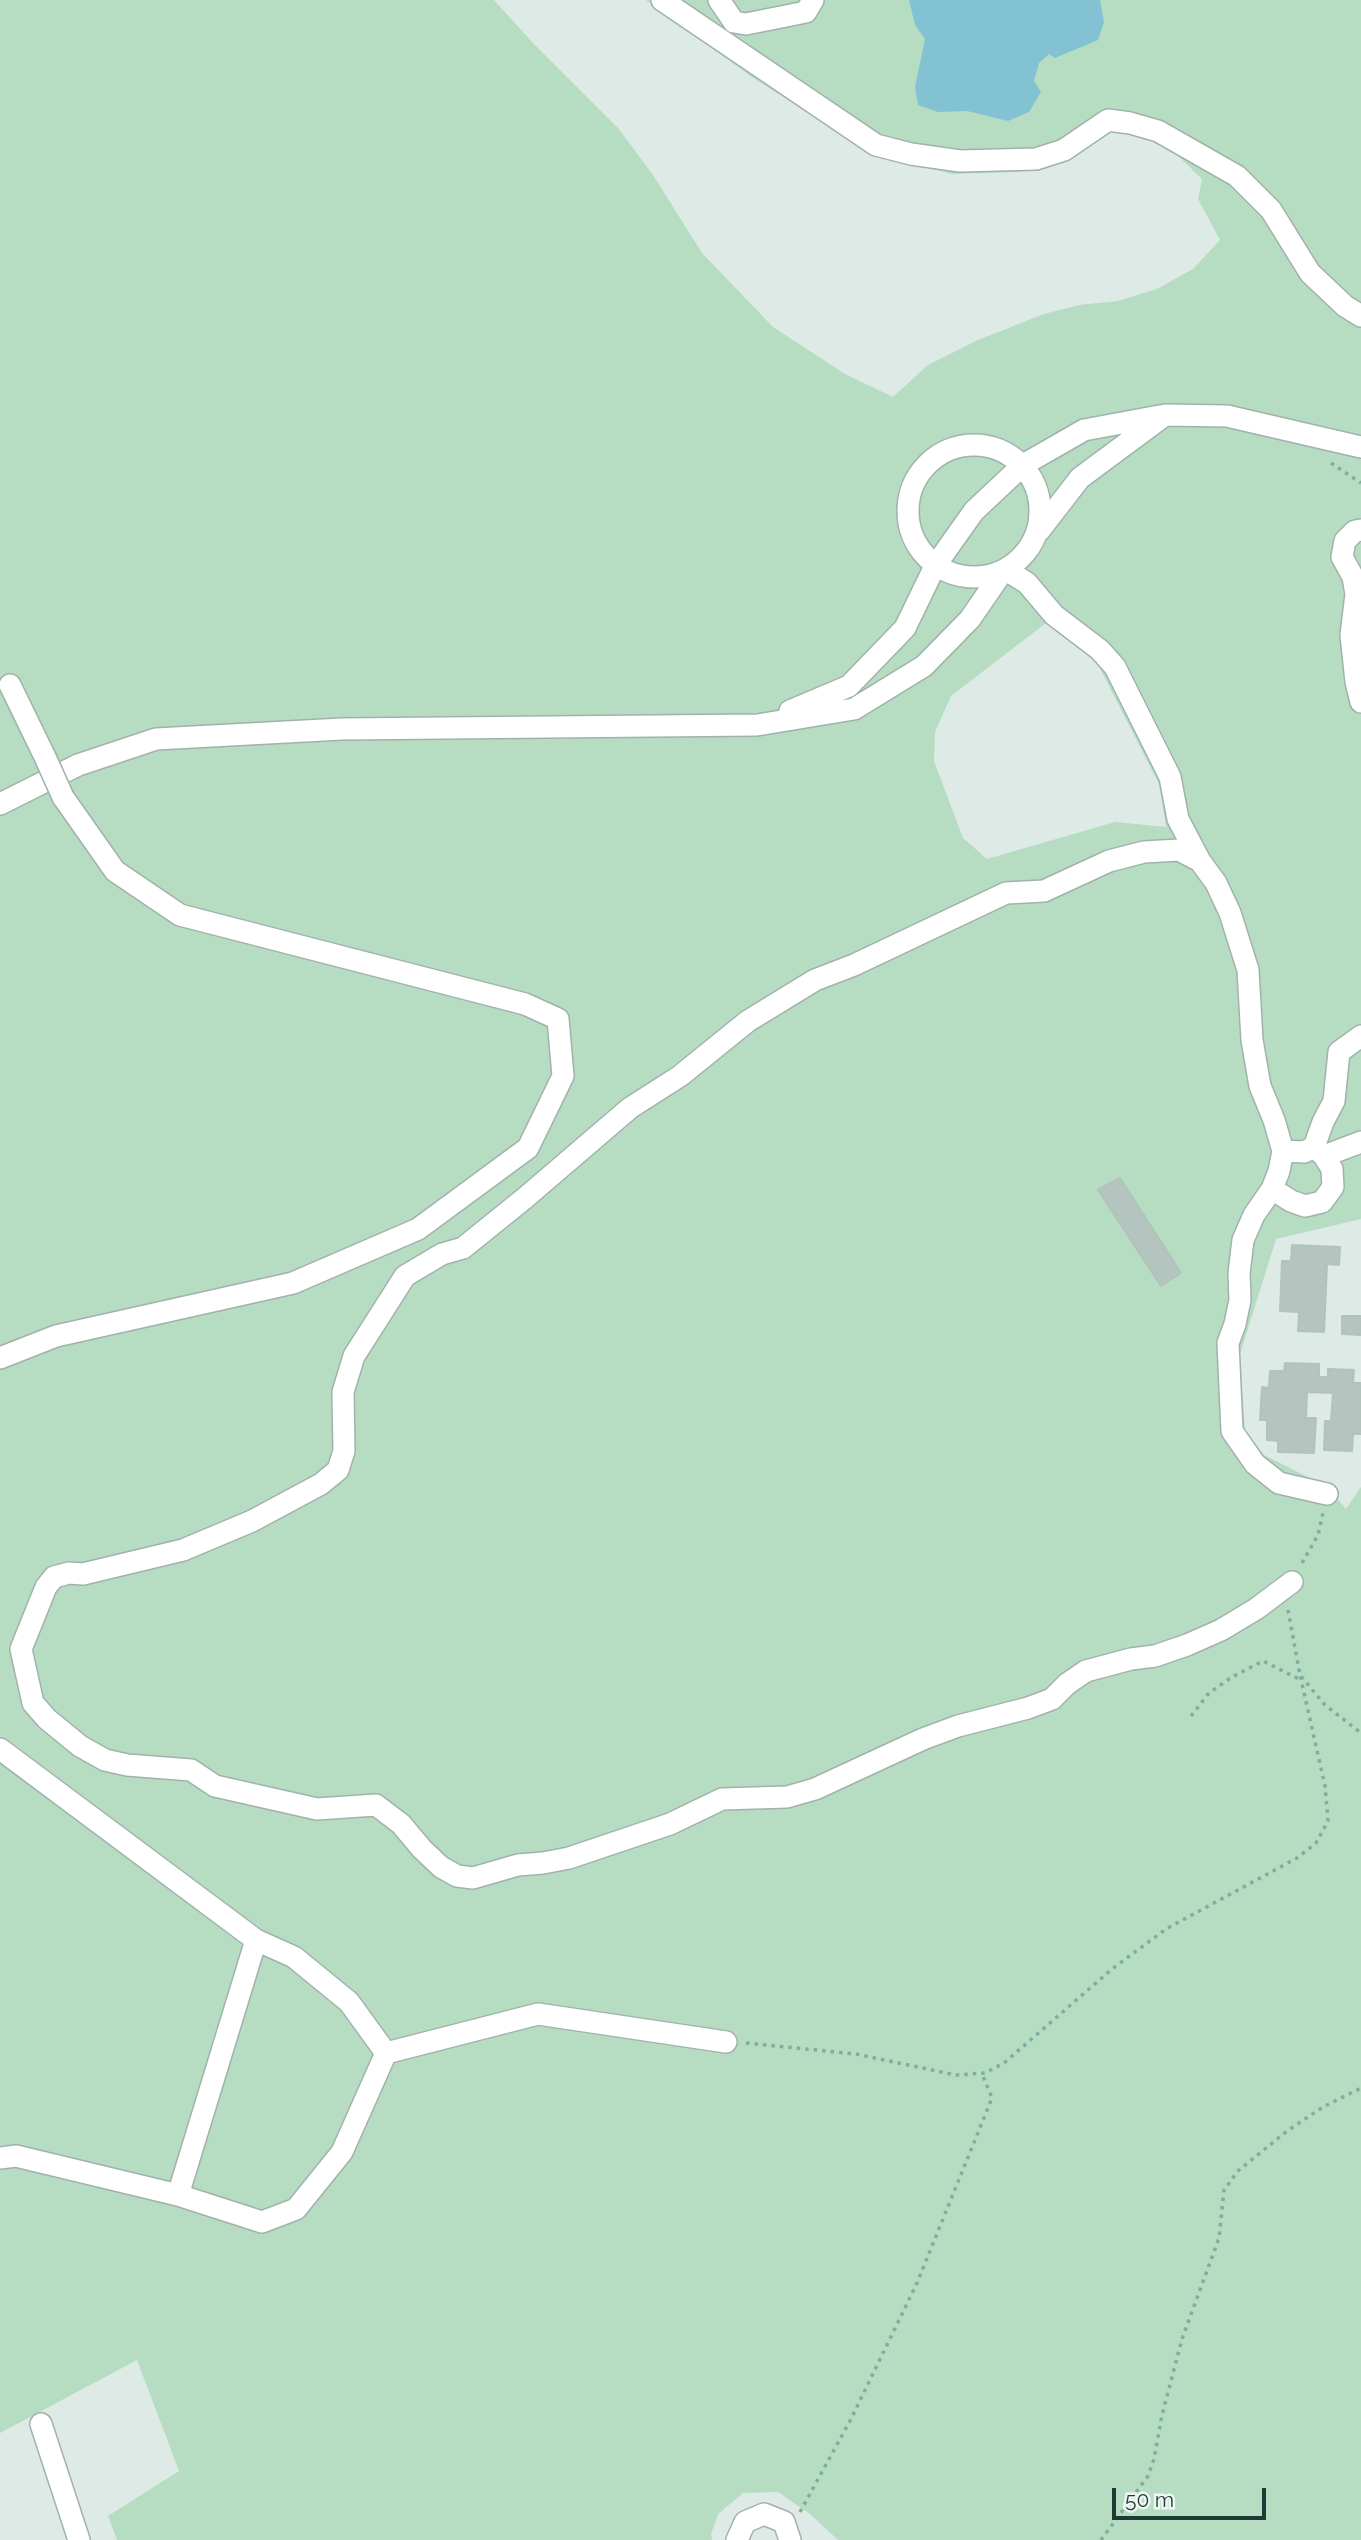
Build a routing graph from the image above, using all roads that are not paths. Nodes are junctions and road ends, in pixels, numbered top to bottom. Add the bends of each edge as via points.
1 (662, 0) edge
2 (719, 0) edge
3 (813, 0) edge
4 (1361, 316) edge
5 (1165, 415) junction
6 (1361, 447) edge
7 (1023, 465) junction
8 (1361, 530) edge
9 (1037, 534) junction
10 (935, 566) junction
11 (1004, 571) junction
12 (10, 685) dead end
13 (1361, 702) edge
14 (757, 725) junction
15 (0, 804) edge
16 (1200, 861) junction
17 (1361, 1035) edge
18 (1361, 1142) edge
19 (1283, 1150) junction
20 (1319, 1151) junction
21 (1272, 1189) junction
22 (0, 1358) edge
23 (1327, 1494) road end
24 (1292, 1582) road end
25 (0, 1749) edge
26 (256, 1940) junction
27 (726, 2042) road end
28 (386, 2053) junction
29 (0, 2158) edge
30 (178, 2195) junction
31 (41, 2424) dead end
32 (787, 2531) edge
33 (79, 2540) edge
34 (737, 2540) edge

1 - 4 street via 876,145 960,161 1036,159 1064,150 1108,120 1158,131 1237,176 1271,210 1310,274
2 - 3 street via 734,22 746,24 806,12
5 - 6 street via 1227,416
5 - 7 street via 1084,429
5 - 9 street via 1080,478
7 - 9 street via 1037,486 1041,510
7 - 10 street via 974,511
7 - 10 street via 997,448 983,445 942,452 924,467 907,505 910,530 920,551
8 - 13 street via 1345,541 1342,557 1356,594 1351,635
9 - 11 street via 1024,556
10 - 11 street via 961,577 984,578
10 - 14 street via 905,628 849,686
11 - 14 street via 970,619 924,666 854,709
11 - 16 street via 1027,583 1054,615 1115,667 1170,777 1178,819
12 - 22 street, bridge via 63,797 115,871 180,915 525,1004 558,1019 563,1076 528,1148 418,1229 293,1283 56,1336
14 - 15 street via 355,729 156,738 78,765
16 - 19 street via 1216,883 1248,970 1260,1086
16 - 24 street via 1179,850 1144,852 1044,891 1006,893 815,980 748,1021 680,1076 630,1108 463,1248 442,1254 405,1276 354,1356 343,1392 344,1451 338,1470 253,1521 183,1550 54,1577 21,1648 33,1703 79,1746 105,1760 191,1770 215,1786 317,1809 376,1805 401,1824 441,1867 473,1878 518,1865 569,1858 661,1828 722,1799 787,1797 815,1789 957,1726 1052,1699 1086,1671 1155,1656 1221,1630
17 - 20 street via 1339,1052 1334,1101 1323,1122
18 - 20 street
19 - 20 street
19 - 21 street
20 - 21 street via 1332,1169 1333,1187 1322,1202 1305,1206
21 - 23 street via 1243,1240 1240,1300 1228,1343 1232,1431 1255,1464 1279,1483
25 - 26 street
26 - 28 street via 294,1957 349,2002
26 - 30 street
27 - 28 street via 538,2014
28 - 30 street via 342,2152 296,2208 262,2222
29 - 30 street via 16,2156
31 - 33 street
32 - 34 street via 764,2514 745,2522

